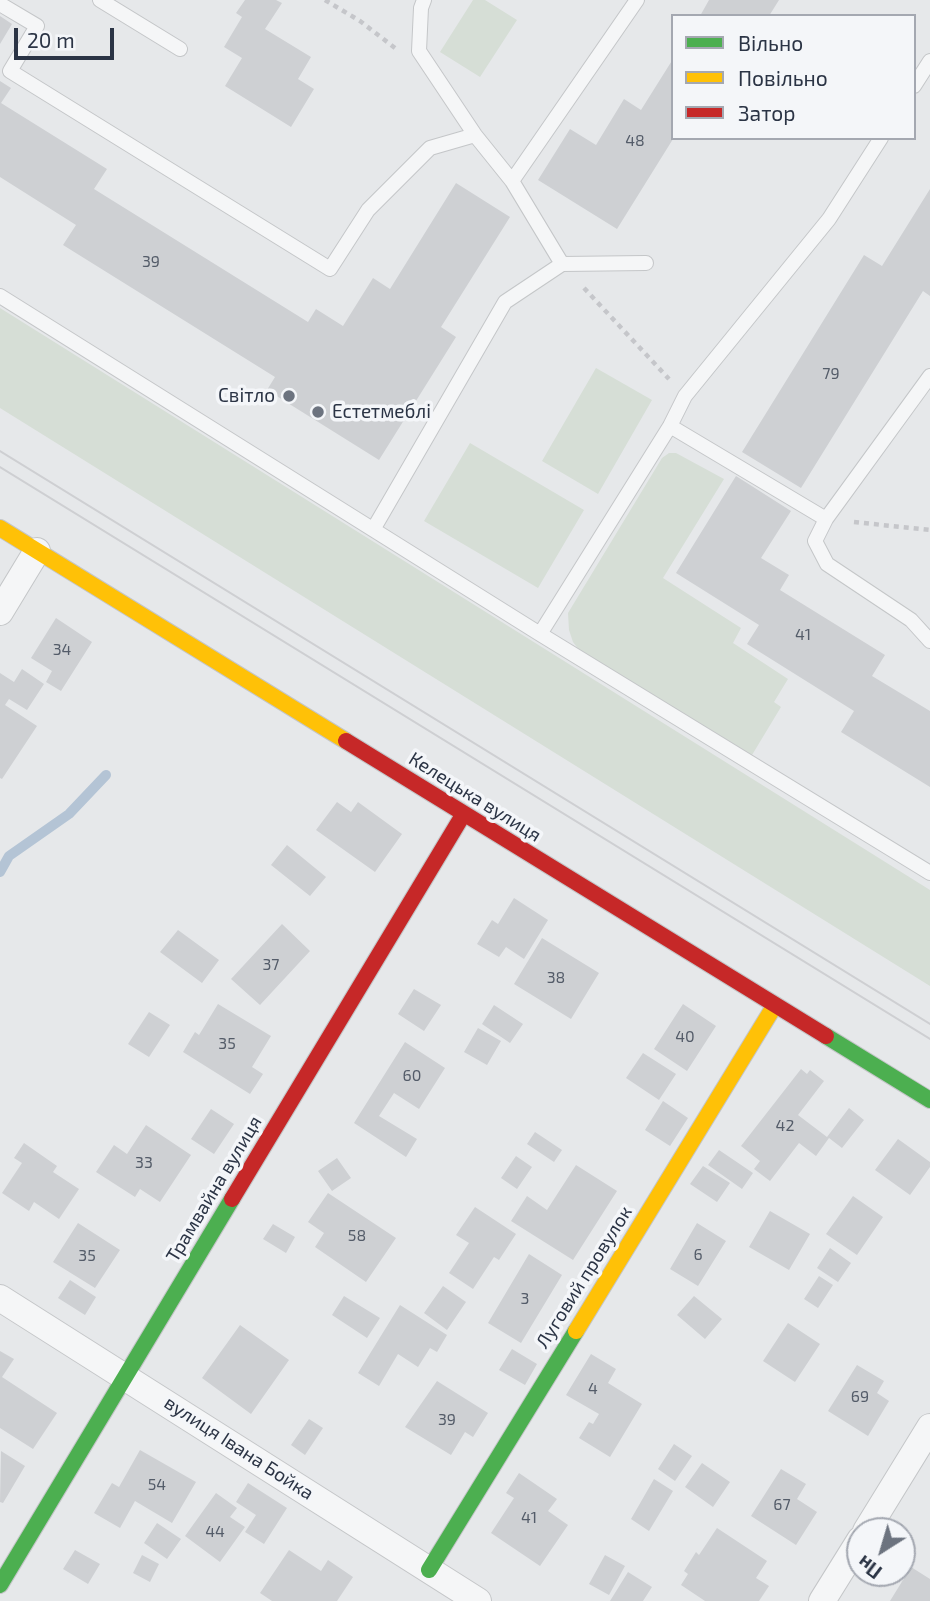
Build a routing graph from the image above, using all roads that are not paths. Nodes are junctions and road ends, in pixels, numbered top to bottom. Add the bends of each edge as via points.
1 (100, 0) edge
2 (424, 0) edge
3 (637, 0) edge
4 (0, 4) edge
5 (180, 49) dead end
6 (930, 61) edge
7 (916, 83) edge
8 (475, 135) junction
9 (880, 140) edge
10 (512, 181) junction
11 (562, 264) junction
12 (646, 264) dead end
13 (0, 296) edge
14 (930, 376) edge
15 (670, 426) junction
16 (825, 519) junction
17 (0, 528) edge
18 (374, 528) junction
19 (37, 551) junction
20 (0, 612) edge
21 (540, 634) junction
22 (930, 641) edge
23 (463, 815) junction
24 (930, 873) edge
25 (775, 1005) junction
26 (930, 1100) edge
27 (0, 1298) edge
28 (127, 1376) junction
29 (930, 1427) edge
30 (875, 1517) edge
31 (846, 1562) edge
32 (429, 1570) junction
33 (0, 1585) edge
34 (478, 1601) edge
35 (822, 1601) edge

1 - 5 lane
2 - 8 lane via 419,51
3 - 10 lane
4 - 8 lane via 37,26 10,71 330,269 368,210 430,148
6 - 7 lane
8 - 10 lane
9 - 15 lane via 830,219 685,396
10 - 11 lane
11 - 12 lane
11 - 18 lane via 505,302
13 - 18 lane
14 - 16 lane
15 - 16 lane
15 - 21 lane
16 - 22 lane via 815,541 827,564 911,620
17 - 19 street, Келецька вулиця
18 - 21 lane
19 - 20 street
19 - 23 street, Келецька вулиця
21 - 24 lane
23 - 25 street, Келецька вулиця
23 - 28 street, Трамвайна вулиця
25 - 26 street, Келецька вулиця
25 - 32 street, Луговий провулок
27 - 28 street, вулиця Івана Бойка
28 - 32 street, вулиця Івана Бойка
28 - 33 street, Трамвайна вулиця
29 - 30 street
31 - 35 street
32 - 34 street, вулиця Івана Бойка

